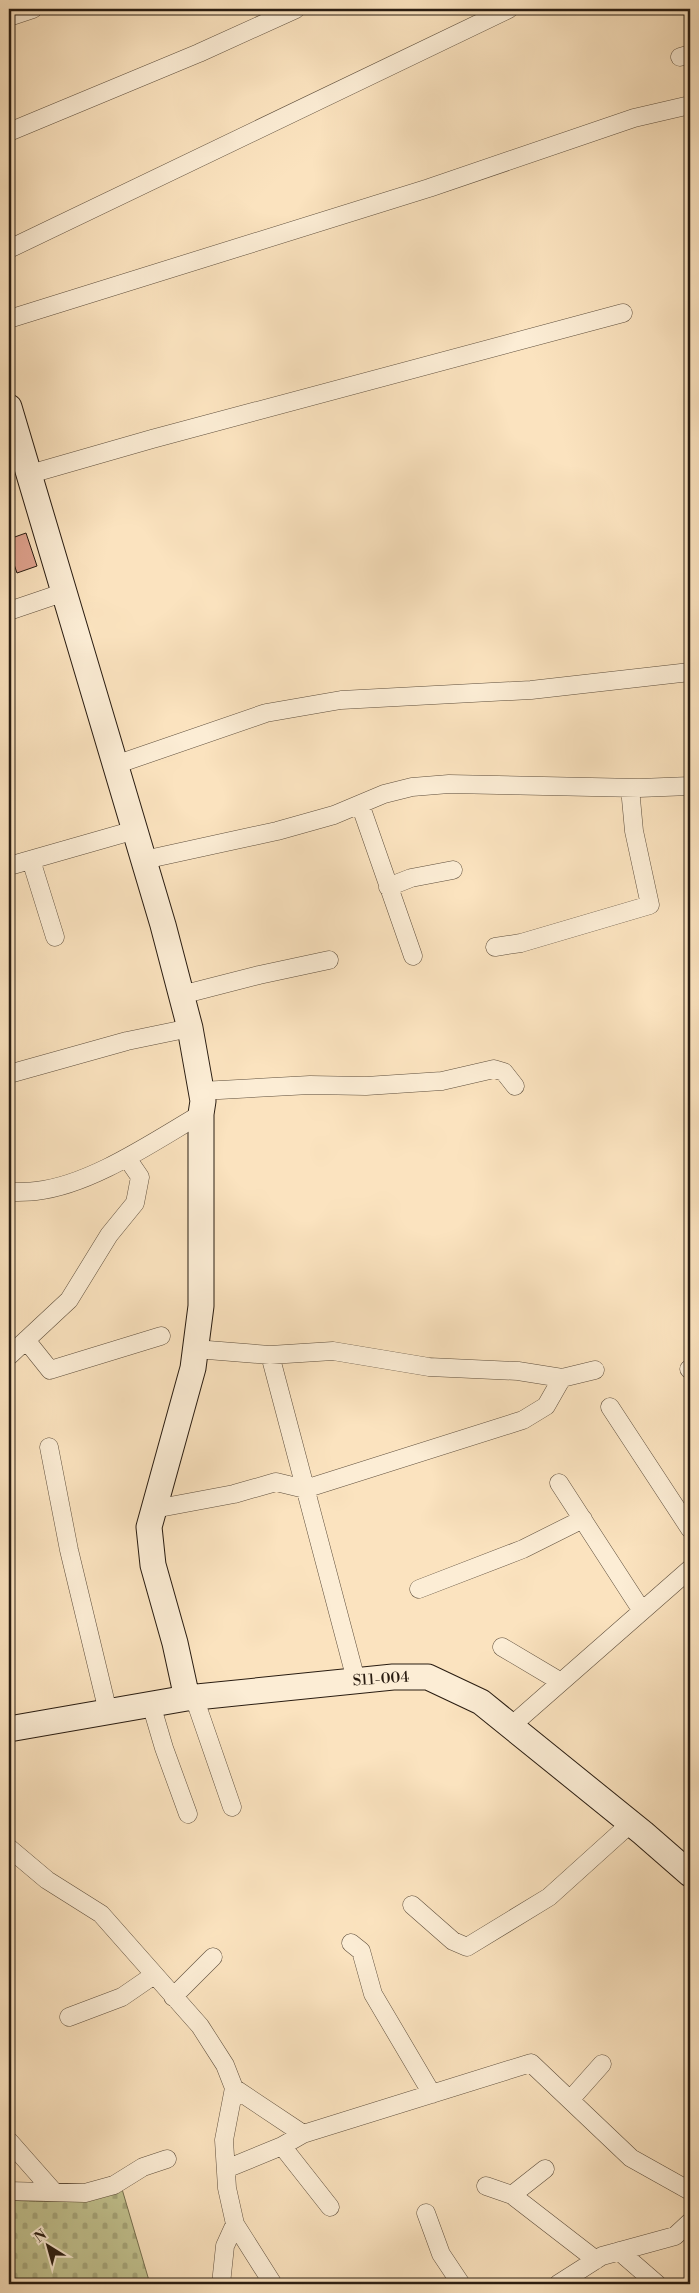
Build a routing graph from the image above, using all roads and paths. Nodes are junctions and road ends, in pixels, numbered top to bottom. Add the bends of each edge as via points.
1 (33, 9) edge
2 (296, 9) edge
3 (509, 9) edge
4 (9, 17) edge
5 (690, 105) edge
6 (9, 132) edge
7 (9, 249) edge
8 (623, 313) dead end
9 (9, 319) edge
10 (9, 407) edge
11 (15, 444) edge
12 (30, 474) junction
13 (65, 592) junction
14 (9, 611) edge
15 (690, 672) edge
16 (116, 765) junction
17 (690, 786) edge
18 (630, 788) junction
19 (360, 804) junction
20 (135, 830) junction
21 (32, 860) junction
22 (144, 860) junction
23 (9, 866) edge
24 (453, 870) dead end
25 (388, 886) junction
26 (55, 936) dead end
27 (495, 947) dead end
28 (413, 956) dead end
29 (329, 960) dead end
30 (182, 995) junction
31 (190, 1028) junction
32 (9, 1074) edge
33 (515, 1086) dead end
34 (201, 1102) junction
35 (127, 1158) junction
36 (9, 1192) edge
37 (161, 1336) dead end
38 (26, 1340) junction
39 (195, 1349) junction
40 (270, 1355) junction
41 (9, 1356) edge
42 (595, 1370) dead end
43 (562, 1378) junction
44 (610, 1406) dead end
45 (49, 1446) dead end
46 (560, 1483) dead end
47 (305, 1489) junction
48 (154, 1509) junction
49 (582, 1519) junction
50 (690, 1529) edge
51 (690, 1568) edge
52 (419, 1589) dead end
53 (642, 1611) junction
54 (502, 1647) dead end
55 (356, 1680) junction
56 (561, 1682) junction
57 (190, 1697) junction
58 (151, 1704) junction
59 (108, 1712) junction
60 (510, 1726) junction
61 (9, 1728) edge
62 (232, 1807) dead end
63 (188, 1814) dead end
64 (631, 1823) junction
65 (9, 1848) edge
66 (690, 1874) edge
67 (412, 1905) dead end
68 (351, 1943) dead end
69 (213, 1956) dead end
70 (154, 1975) junction
71 (173, 1997) junction
72 (69, 2017) dead end
73 (602, 2064) dead end
74 (234, 2088) junction
75 (432, 2094) junction
76 (570, 2100) junction
77 (303, 2134) junction
78 (9, 2141) edge
79 (282, 2146) junction
80 (167, 2159) dead end
81 (226, 2169) junction
82 (545, 2169) dead end
83 (690, 2174) edge
84 (672, 2182) junction
85 (486, 2186) dead end
86 (9, 2191) edge
87 (690, 2191) edge
88 (54, 2192) junction
89 (512, 2195) junction
90 (330, 2207) dead end
91 (426, 2213) dead end
92 (690, 2222) edge
93 (234, 2224) junction
94 (619, 2251) junction
95 (596, 2260) junction
96 (221, 2284) edge
97 (273, 2284) edge
98 (461, 2284) edge
99 (558, 2284) edge
100 (657, 2284) edge

1 - 4 street
2 - 6 street via 200,53
3 - 7 street
5 - 9 street via 634,118 429,188
8 - 12 street via 152,438
10 - 11 street
11 - 12 street
12 - 13 street
13 - 14 street
13 - 16 street
15 - 16 street via 531,690 341,700 266,713
16 - 20 street
17 - 18 street
18 - 19 street via 449,784 412,787
18 - 27 street via 634,831 650,905 520,943
19 - 22 street via 277,831
19 - 25 street
20 - 21 street
20 - 22 street
21 - 23 street
21 - 26 street
22 - 30 street
24 - 25 street
25 - 28 street
29 - 30 street
30 - 31 street
31 - 32 street via 127,1041
31 - 34 street
33 - 34 street via 504,1072 494,1070 442,1080 366,1086 310,1085
34 - 35 street
34 - 39 street via 201,1306
35 - 36 street via 63,1186
35 - 38 street via 140,1177 135,1203 109,1235 69,1300
37 - 38 street via 50,1370
38 - 41 street
39 - 40 street
39 - 48 street via 193,1368
40 - 43 street via 333,1351 429,1368 518,1371
40 - 47 street
42 - 43 street
43 - 47 street via 546,1406 523,1420
44 - 50 street
45 - 59 street via 71,1559
46 - 49 street
47 - 48 street via 276,1482 234,1494
47 - 55 street
48 - 57 street via 149,1527 153,1565
49 - 52 street via 524,1549
49 - 53 street
51 - 53 street
53 - 56 street
54 - 56 street
55 - 57 street, S11-004
55 - 60 street, S11-004 via 428,1677 481,1702
56 - 60 street
57 - 58 street, S11-004
57 - 62 street
58 - 59 street, S11-004
58 - 63 street
59 - 61 street, S11-004
60 - 64 street, S11-004
64 - 66 street, S11-004
64 - 67 street via 549,1897 467,1947 453,1941
65 - 70 street via 47,1880 101,1914
68 - 75 street via 361,1951 373,1994
69 - 71 street
70 - 71 street
70 - 72 street via 122,1997
71 - 74 street via 200,2026 225,2065
73 - 76 street
74 - 77 street
74 - 81 street via 224,2140
75 - 76 street via 531,2063
75 - 77 street
76 - 84 street via 631,2158
77 - 79 street
78 - 88 street
79 - 81 street
79 - 90 street
80 - 88 street via 144,2167 114,2185 85,2193
81 - 93 street
82 - 89 street
83 - 84 street
84 - 87 street
85 - 89 street
86 - 88 street
89 - 95 street
91 - 98 street via 441,2254
92 - 94 street via 674,2236
93 - 96 street via 225,2246
93 - 97 street
94 - 95 street
94 - 100 street
95 - 99 street

